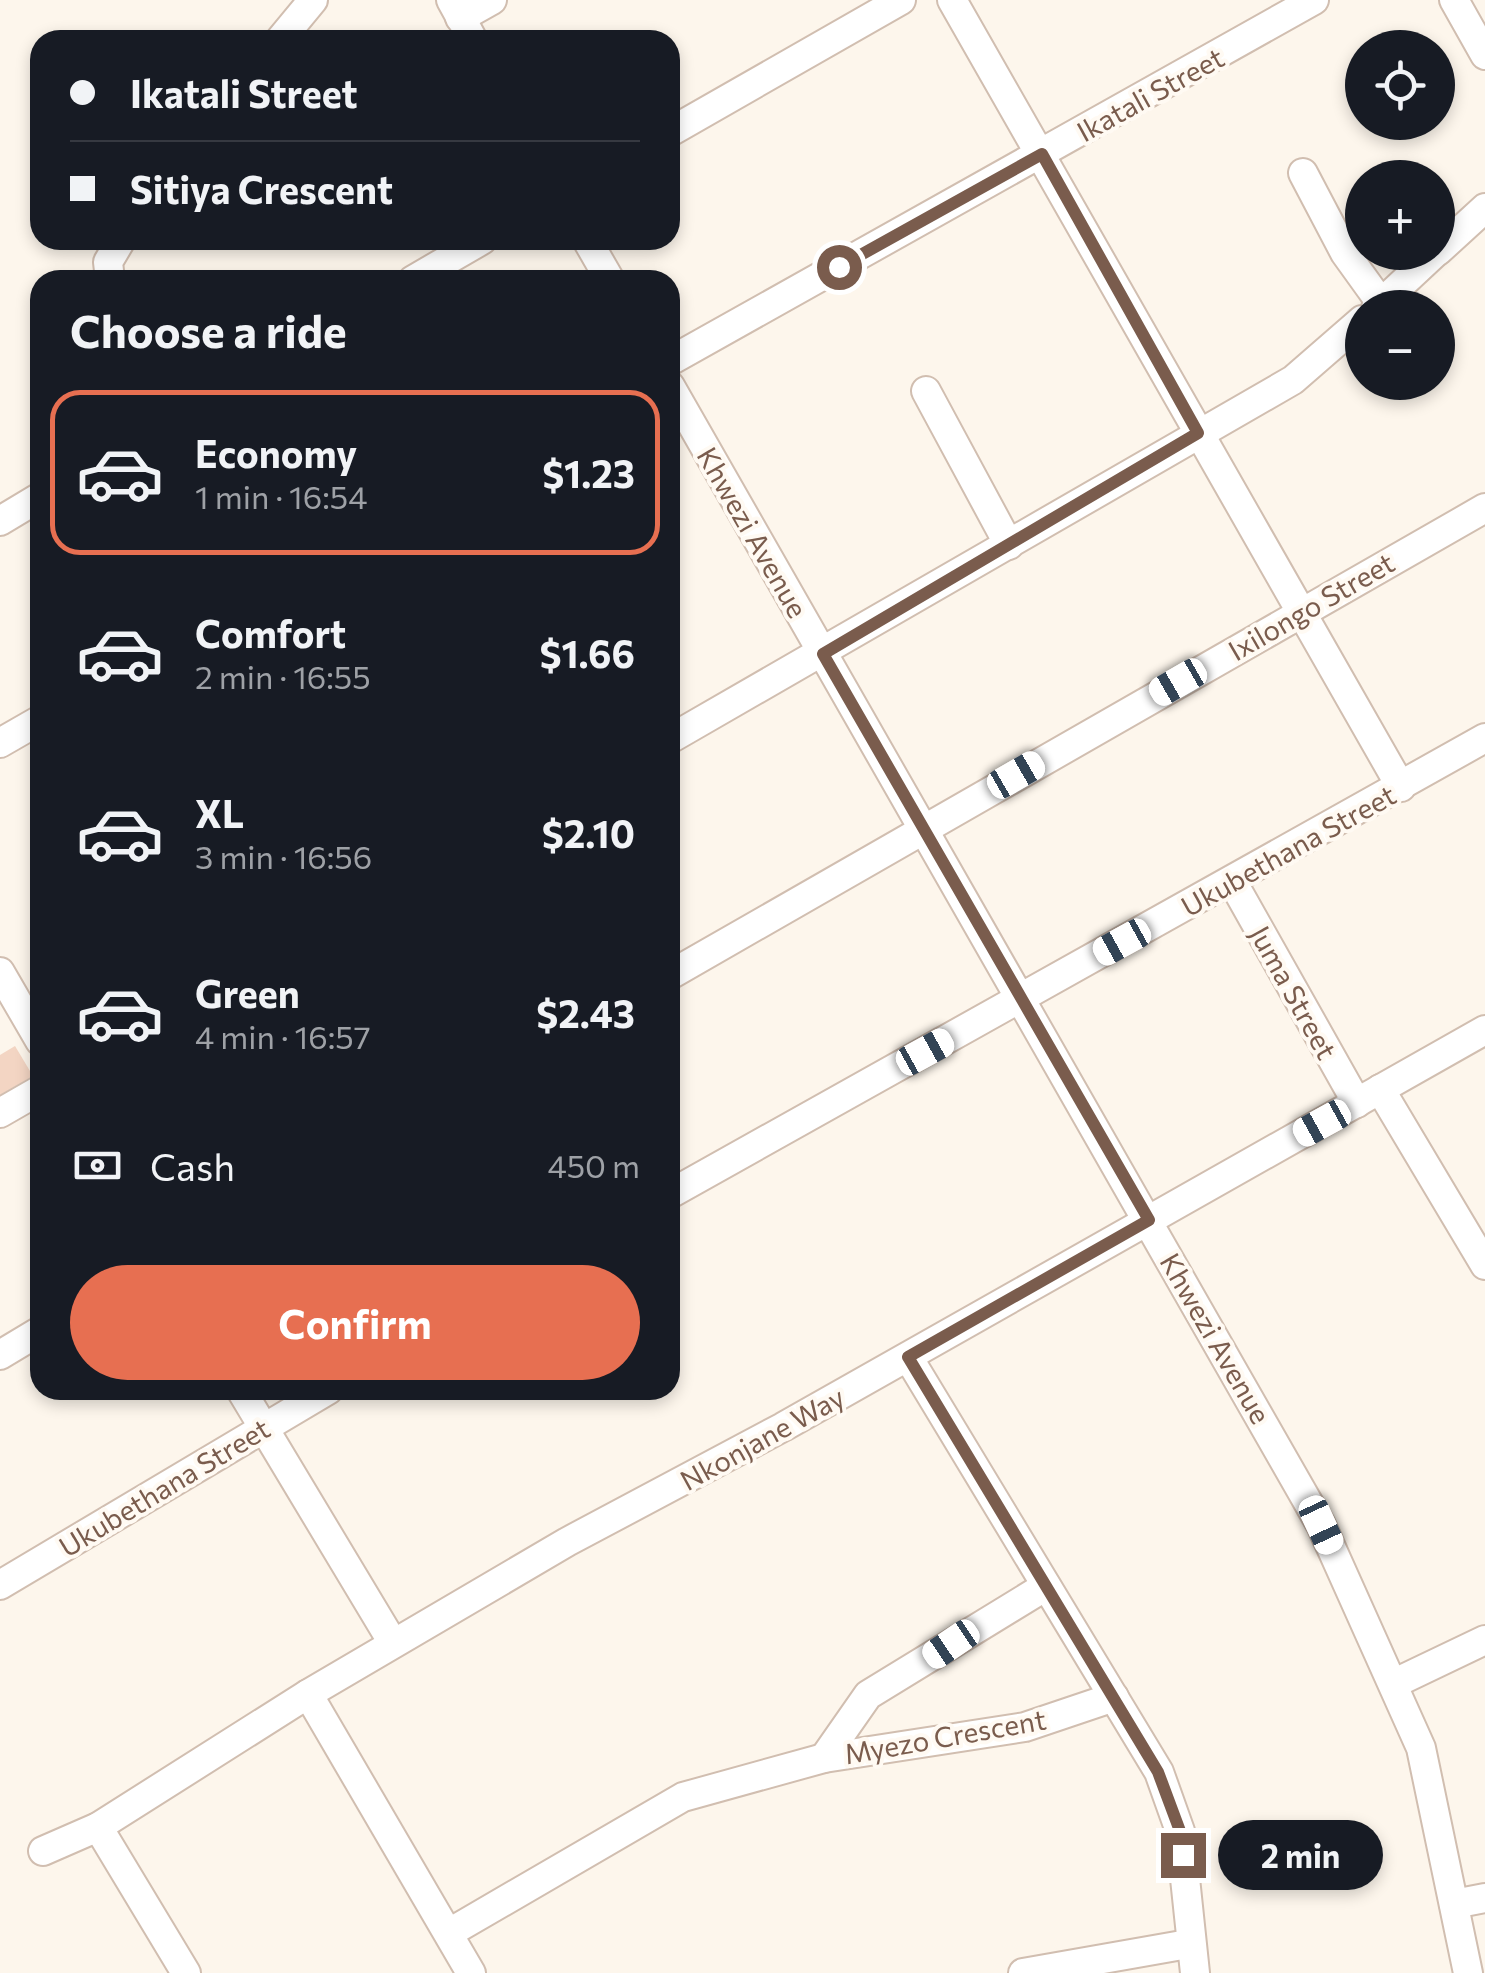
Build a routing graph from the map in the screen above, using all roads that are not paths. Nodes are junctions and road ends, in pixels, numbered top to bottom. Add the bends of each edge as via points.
1 (313, 0) edge
2 (492, 0) edge
3 (901, 0) edge
4 (952, 0) edge
5 (1314, 0) edge
6 (1454, 0) edge
7 (461, 19) edge
8 (288, 30) edge
9 (1485, 55) edge
10 (680, 126) edge
11 (1042, 154) junction
12 (1303, 173) dead end
13 (1485, 208) edge
14 (1455, 236) edge
15 (465, 250) edge
16 (430, 270) edge
17 (1417, 270) edge
18 (1363, 290) edge
19 (1395, 290) edge
20 (1345, 334) edge
21 (680, 355) edge
22 (926, 392) dead end
23 (680, 404) edge
24 (1198, 433) junction
25 (30, 503) edge
26 (1485, 508) edge
27 (0, 520) edge
28 (1009, 545) junction
29 (1300, 612) junction
30 (823, 654) junction
31 (30, 726) edge
32 (680, 733) edge
33 (1485, 738) edge
34 (0, 742) edge
35 (1400, 787) junction
36 (924, 829) junction
37 (1232, 881) junction
38 (680, 969) edge
39 (0, 972) edge
40 (1020, 999) junction
41 (30, 1024) edge
42 (1485, 1030) edge
43 (30, 1096) edge
44 (1369, 1096) junction
45 (0, 1113) edge
46 (680, 1188) edge
47 (1149, 1220) junction
48 (1485, 1265) edge
49 (30, 1338) edge
50 (0, 1355) edge
51 (908, 1357) junction
52 (247, 1400) edge
53 (311, 1400) edge
54 (262, 1428) junction
55 (0, 1585) edge
56 (1046, 1586) junction
57 (1485, 1640) edge
58 (392, 1644) junction
59 (1394, 1683) junction
60 (308, 1694) junction
61 (1114, 1697) junction
62 (824, 1758) junction
63 (98, 1827) junction
64 (43, 1851) dead end
65 (1485, 1898) edge
66 (1454, 1904) junction
67 (449, 1934) junction
68 (1188, 1944) junction
69 (186, 1973) edge
70 (471, 1973) edge
71 (1022, 1973) edge
72 (1194, 1973) edge
73 (1468, 1973) edge

1 - 8 street
2 - 7 street
3 - 10 street
4 - 11 street
5 - 11 street, Ikatali Street
6 - 9 street
11 - 21 street, Ikatali Street
11 - 24 street
12 - 18 street
13 - 14 street
15 - 16 street
17 - 19 street
20 - 24 street via 1293,380
22 - 28 street
23 - 30 street, Khwezi Avenue
24 - 28 street
24 - 29 street
25 - 27 street
26 - 29 street, Ixilongo Street
28 - 30 street
29 - 35 street
29 - 36 street, Ixilongo Street
30 - 32 street
30 - 36 street, Khwezi Avenue
31 - 34 street
33 - 35 street, Ukubethana Street
35 - 37 street, Ukubethana Street
36 - 38 street, Ixilongo Street
36 - 40 street, Khwezi Avenue
37 - 40 street, Ukubethana Street
37 - 44 street, Juma Street
39 - 41 street
40 - 46 street, Ukubethana Street
40 - 47 street, Khwezi Avenue
42 - 44 street, Nkonjane Way
43 - 45 street
44 - 47 street, Nkonjane Way
44 - 48 street, Juma Street
47 - 51 street, Nkonjane Way
47 - 59 street, Khwezi Avenue via 1321,1525
49 - 50 street
51 - 56 street
51 - 58 street, Nkonjane Way
52 - 54 street
53 - 54 street, Ukubethana Street
54 - 55 street, Ukubethana Street
54 - 58 street
56 - 61 street
56 - 62 street, Myezo Crescent via 868,1695
57 - 59 street
58 - 60 street, Nkonjane Way
59 - 66 street, Khwezi Avenue via 1421,1748
60 - 63 street, Nkonjane Way
60 - 67 street
61 - 62 street, Myezo Crescent via 1025,1727
61 - 68 street via 1158,1772 1180,1831
62 - 67 street, Myezo Crescent via 683,1796
63 - 64 street, Nkonjane Way
63 - 69 street
65 - 66 street
66 - 73 street, Khwezi Avenue
67 - 70 street
68 - 71 street
68 - 72 street

